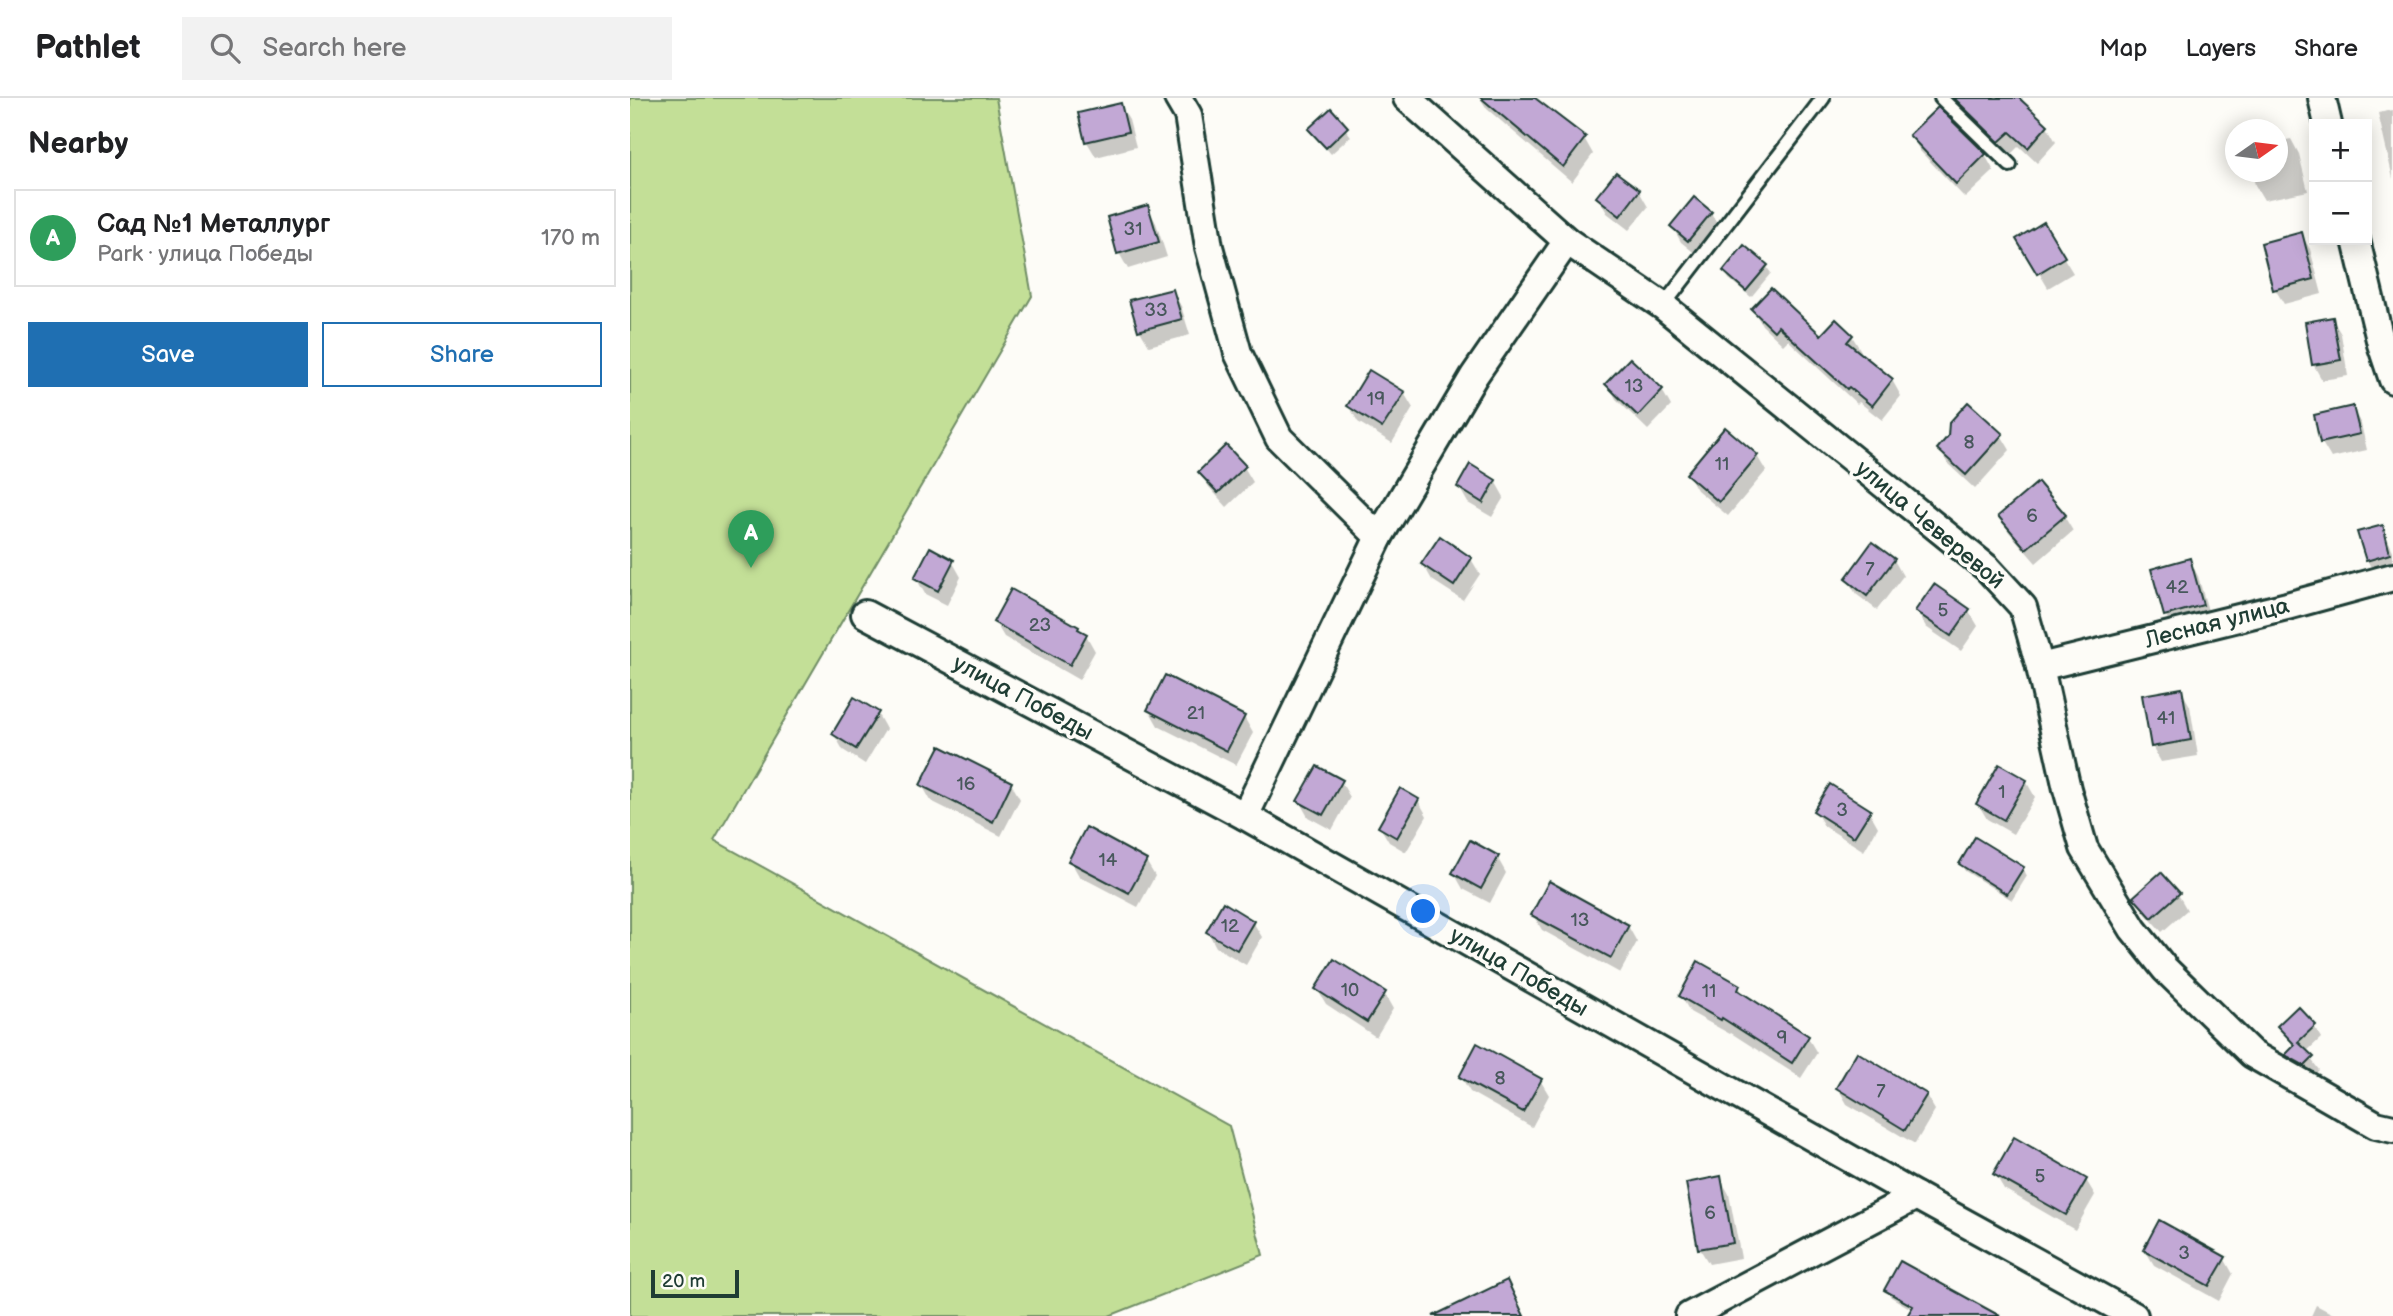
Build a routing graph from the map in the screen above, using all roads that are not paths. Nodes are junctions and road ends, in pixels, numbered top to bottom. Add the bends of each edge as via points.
1 (1178, 98) edge
2 (1407, 98) edge
3 (1823, 98) edge
4 (1941, 98) edge
5 (2322, 98) edge
6 (2327, 119) edge
7 (2010, 165) dead end
8 (1567, 241) junction
9 (2357, 245) edge
10 (1663, 306) junction
11 (2393, 380) edge
12 (1378, 537) junction
13 (2393, 577) edge
14 (865, 614) dead end
15 (2040, 667) junction
16 (1245, 817) junction
17 (2393, 1129) edge
18 (1916, 1196) junction
19 (1689, 1316) edge
20 (2134, 1316) edge

1 - 12 street via 1188,115 1209,247 1238,353 1279,438
2 - 8 street, улица Чеверевой
3 - 10 lane
4 - 7 lane
5 - 6 street
8 - 10 street, улица Чеверевой
8 - 12 street via 1474,376
9 - 11 street
10 - 15 street, улица Чеверевой via 1987,568 2023,607
12 - 16 street
13 - 15 street, Лесная улица
14 - 16 street, улица Победы
15 - 17 street, улица Чеверевой via 2084,848 2133,929 2165,969 2252,1054 2376,1125
16 - 18 street, улица Победы
18 - 19 street
18 - 20 street, улица Победы

